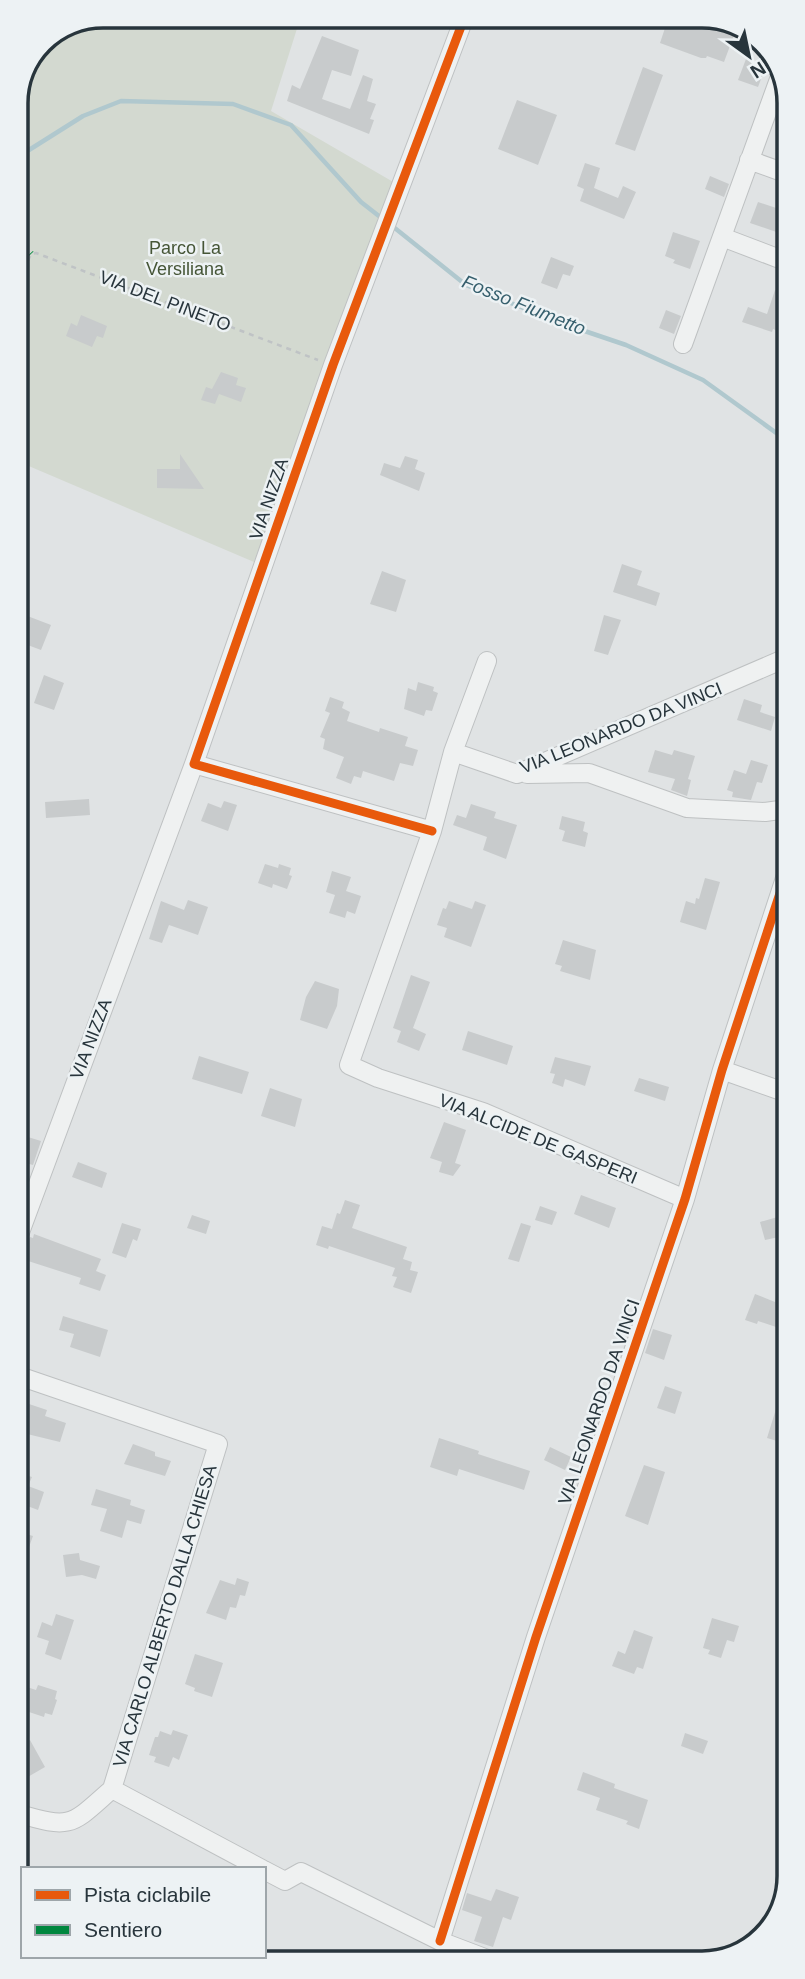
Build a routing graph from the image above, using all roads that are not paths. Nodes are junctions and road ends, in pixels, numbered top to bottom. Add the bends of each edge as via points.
1 (461, 28) edge
2 (776, 88) edge
3 (749, 160) junction
4 (777, 170) edge
5 (722, 237) junction
6 (777, 258) edge
7 (683, 344) dead end
8 (486, 661) dead end
9 (777, 662) edge
10 (453, 752) junction
11 (194, 764) junction
12 (517, 774) junction
13 (777, 810) edge
14 (432, 831) junction
15 (777, 902) edge
16 (722, 1070) junction
17 (777, 1089) edge
18 (685, 1199) junction
19 (28, 1211) edge
20 (28, 1379) edge
21 (112, 1789) junction
22 (28, 1816) edge
23 (259, 1867) edge
24 (266, 1871) edge
25 (440, 1941) junction
26 (466, 1951) edge

1 - 11 street, VIA NIZZA via 333,365
2 - 3 street
3 - 4 street
3 - 5 street
5 - 6 street
5 - 7 street
8 - 10 street
9 - 12 street, VIA LEONARDO DA VINCI
10 - 12 street, VIA LEONARDO DA VINCI
10 - 14 street
11 - 14 street
11 - 19 street, VIA NIZZA
12 - 13 street via 589,773 687,808
14 - 18 street, VIA ALCIDE DE GASPERI via 349,1065 483,1112
15 - 16 street, VIA LEONARDO DA VINCI
16 - 17 street
16 - 18 street, VIA LEONARDO DA VINCI
18 - 25 street, VIA LEONARDO DA VINCI via 536,1637
20 - 21 street, VIA CARLO ALBERTO DALLA CHIESA via 218,1444
21 - 22 street via 77,1820 58,1824
21 - 23 street
24 - 25 street via 285,1881 301,1872
25 - 26 street

